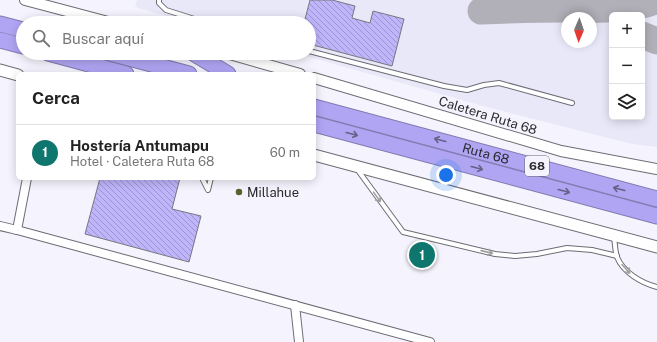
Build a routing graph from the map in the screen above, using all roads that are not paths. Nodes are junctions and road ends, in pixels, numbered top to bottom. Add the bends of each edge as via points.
1 (26, 0) edge
2 (159, 0) edge
3 (86, 16) edge
4 (185, 16) edge
5 (0, 24) edge
6 (16, 28) edge
7 (0, 40) edge
8 (16, 44) edge
9 (316, 53) edge
10 (74, 60) edge
11 (136, 60) edge
12 (205, 60) edge
13 (265, 60) edge
14 (0, 70) edge
15 (119, 72) edge
16 (181, 72) edge
17 (225, 72) edge
18 (295, 72) edge
19 (16, 74) edge
20 (316, 79) edge
21 (572, 103) dead end
22 (316, 108) edge
23 (316, 125) edge
24 (316, 156) edge
25 (354, 166) junction
26 (657, 170) edge
27 (27, 180) edge
28 (203, 180) edge
29 (210, 180) edge
30 (657, 199) edge
31 (657, 216) edge
32 (0, 226) edge
33 (17, 230) junction
34 (614, 235) junction
35 (657, 247) edge
36 (617, 256) junction
37 (657, 287) edge
38 (296, 305) junction
39 (299, 342) edge
40 (430, 342) edge

1 - 3 street
2 - 4 lane via 166,10
5 - 6 highway
7 - 8 highway
9 - 21 lane via 444,86 467,90 499,83
10 - 15 highway
11 - 16 highway
12 - 17 highway
13 - 18 street
14 - 19 main road
20 - 26 street, Caletera Ruta 68 via 561,151
30 -> 22 highway, Ruta 68 / 68
23 -> 31 highway, Ruta 68 / 68
24 - 25 main road
25 - 34 main road
25 -> 36 lane via 403,232 502,255 530,255 567,248
27 - 33 street
28 - 29 lane via 208,190
32 - 33 street
33 - 38 street
34 - 35 main road
34 - 36 lane
36 -> 37 lane via 633,276
38 - 39 street
38 - 40 street

